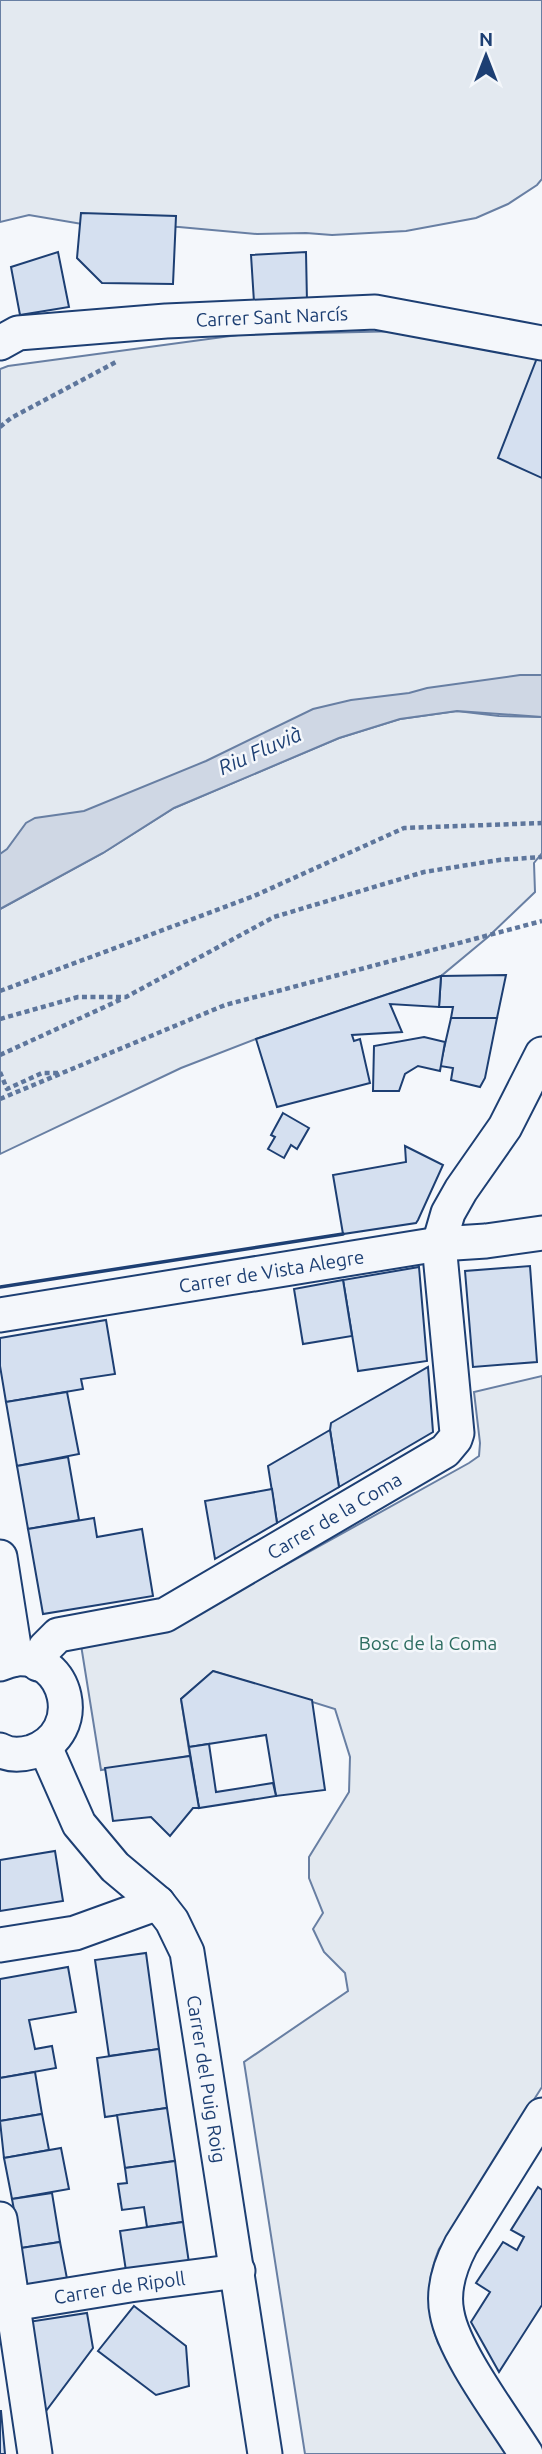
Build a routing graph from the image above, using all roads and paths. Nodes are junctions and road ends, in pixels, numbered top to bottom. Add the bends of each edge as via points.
1 (0, 342) edge
2 (542, 342) edge
3 (121, 359) dead end
4 (0, 427) edge
5 (542, 823) edge
6 (542, 857) edge
7 (542, 921) edge
8 (0, 991) edge
9 (126, 997) junction
10 (0, 1019) edge
11 (542, 1054) edge
12 (0, 1055) edge
13 (0, 1072) edge
14 (60, 1073) junction
15 (7, 1089) junction
16 (0, 1091) edge
17 (0, 1099) edge
18 (542, 1233) edge
19 (439, 1244) junction
20 (0, 1315) edge
21 (0, 1557) edge
22 (18, 1662) edge
23 (45, 1747) junction
24 (0, 1750) edge
25 (158, 1903) junction
26 (0, 1945) edge
27 (542, 2115) edge
28 (0, 2219) edge
29 (238, 2272) junction
30 (6, 2305) edge
31 (35, 2454) edge
32 (265, 2454) edge
33 (526, 2454) edge

1 - 2 street, Carrer Sant Narcís via 18,333 166,321 375,312
3 - 4 path
5 - 8 path via 404,828 254,896
6 - 9 path via 424,872 274,916
7 - 14 path via 225,1005
9 - 10 path via 78,997
9 - 12 path
11 - 19 street via 505,1127 461,1189
13 - 15 path
14 - 15 path via 42,1073
14 - 17 path
15 - 16 path
18 - 19 street, Carrer de Vista Alegre
19 - 20 street, Carrer de Vista Alegre
19 - 22 street, Carrer de la Coma via 456,1426 451,1446 165,1615 58,1635 45,1648
21 - 22 street
22 - 23 street via 55,1676 65,1697 62,1727
23 - 24 street via 23,1755
23 - 25 street, Carrer del Puig Roig via 79,1824 116,1867
25 - 26 street via 75,1933
25 - 29 street, Carrer del Puig Roig via 187,1952
27 - 33 street via 461,2245 450,2266 446,2290 446,2311 462,2354
28 - 30 street
29 - 30 street, Carrer de Ripoll
29 - 32 street, Carrer del Puig Roig
30 - 31 street

